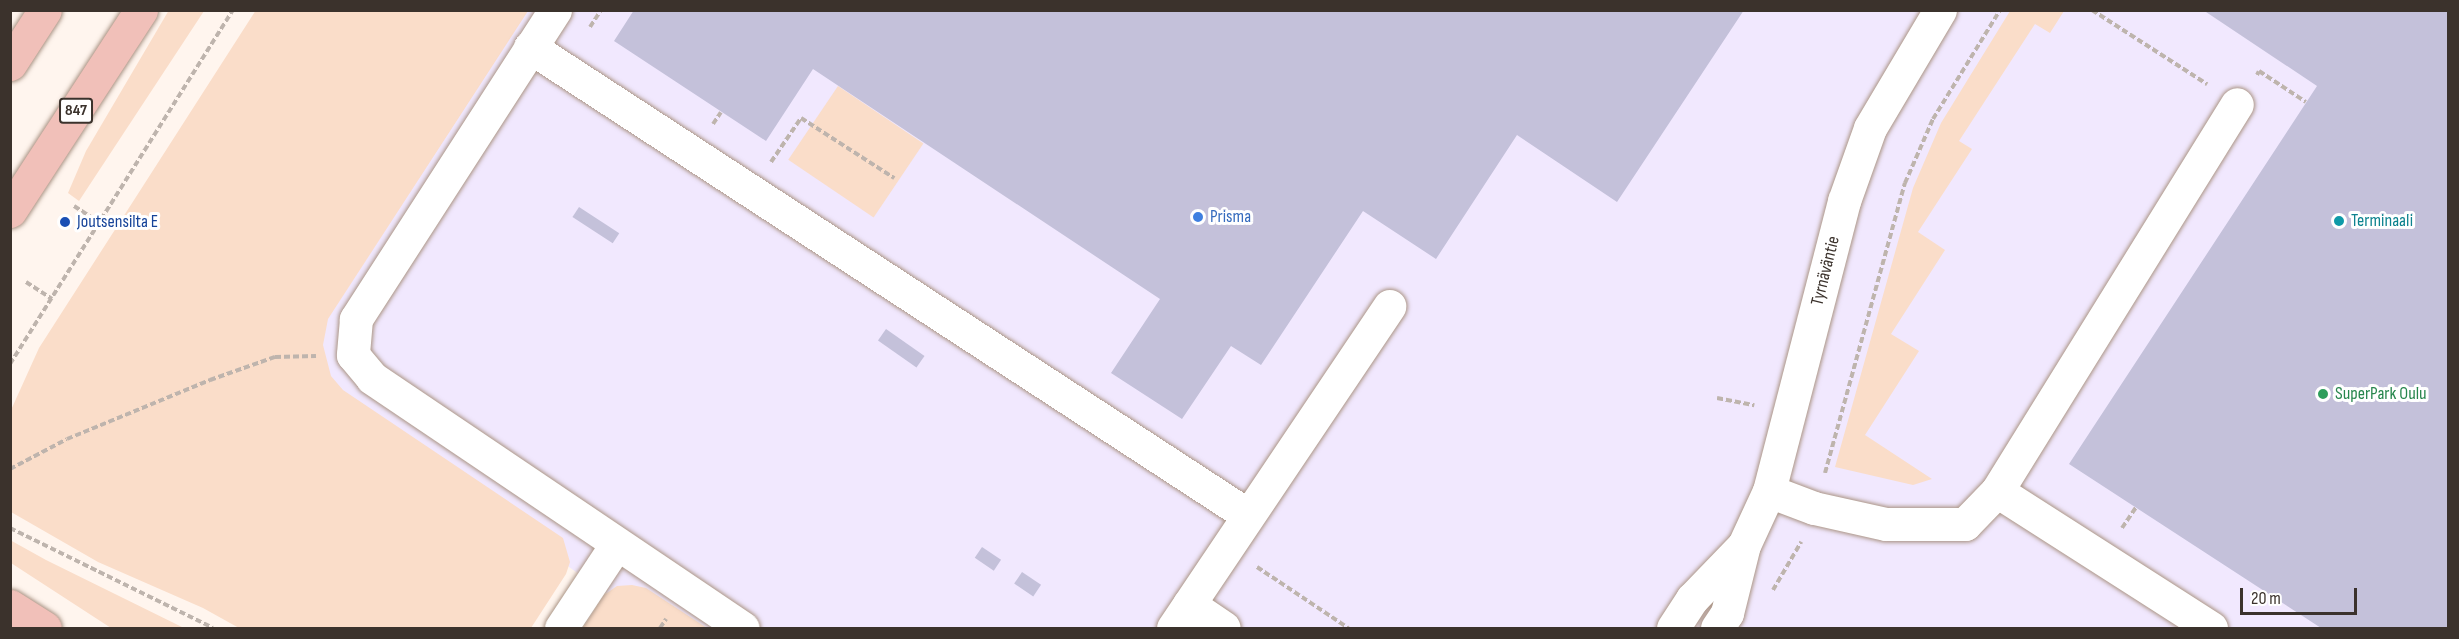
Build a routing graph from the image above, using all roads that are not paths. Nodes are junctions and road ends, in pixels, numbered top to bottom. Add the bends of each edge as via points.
1 (45, 10) edge
2 (141, 10) edge
3 (555, 10) edge
4 (1940, 10) edge
5 (530, 47) junction
6 (10, 64) edge
7 (2237, 104) road end
8 (10, 212) edge
9 (1389, 306) dead end
10 (1769, 491) junction
11 (1996, 491) junction
12 (1246, 514) junction
13 (616, 545) junction
14 (1744, 545) junction
15 (10, 606) edge
16 (1181, 616) edge
17 (45, 628) edge
18 (561, 628) edge
19 (742, 628) edge
20 (1224, 628) edge
21 (1673, 628) edge
22 (1717, 628) edge
23 (2211, 628) edge

1 - 6 main road
2 - 8 main road, 847
3 - 5 street
4 - 10 street, Tyrnäväntie via 1870,128 1844,201
5 - 12 street
5 - 13 street via 356,318 353,355 372,378
7 - 11 street
9 - 12 street
10 - 11 street via 1814,508 1886,524 1965,524
10 - 14 street, Tyrnäväntie
11 - 23 street
12 - 16 street
13 - 18 street
13 - 19 street
14 - 21 street, Tyrnäväntie via 1692,599
14 - 22 street, Tyrnäväntie via 1727,613
15 - 17 main road
16 - 20 street

